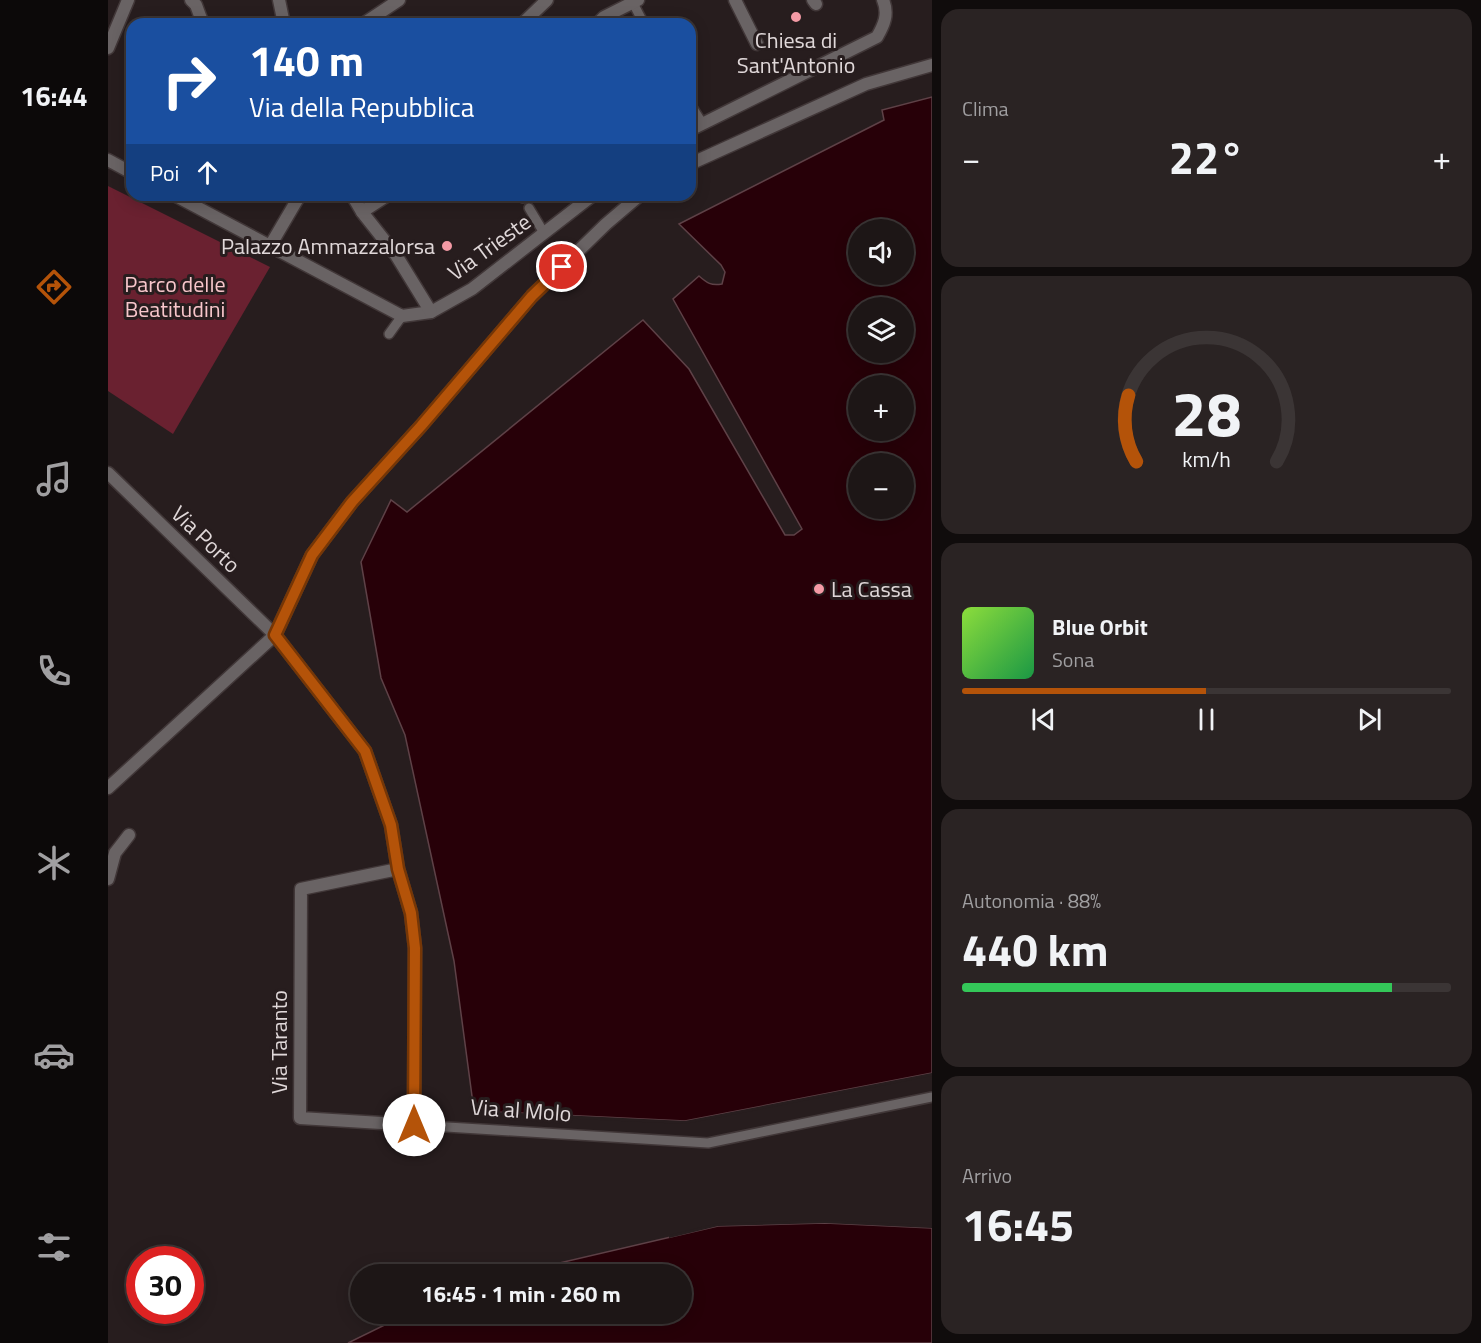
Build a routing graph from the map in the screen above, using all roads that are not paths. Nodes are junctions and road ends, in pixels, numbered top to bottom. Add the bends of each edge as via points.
1 (128, 0) edge
2 (191, 0) edge
3 (279, 0) edge
4 (547, 0) edge
5 (735, 0) edge
6 (883, 0) edge
7 (636, 1) edge
8 (390, 3) edge
9 (201, 18) edge
10 (283, 18) edge
11 (371, 18) edge
12 (528, 18) edge
13 (603, 18) edge
14 (642, 18) edge
15 (757, 44) dead end
16 (108, 48) edge
17 (932, 65) edge
18 (696, 114) edge
19 (702, 123) junction
20 (696, 126) edge
21 (108, 160) edge
22 (696, 161) edge
23 (126, 170) edge
24 (185, 201) edge
25 (296, 201) edge
26 (356, 201) edge
27 (379, 201) edge
28 (585, 201) edge
29 (633, 201) edge
30 (530, 208) dead end
31 (362, 212) junction
32 (544, 233) junction
33 (270, 246) junction
34 (431, 312) junction
35 (402, 316) junction
36 (389, 334) dead end
37 (108, 473) edge
38 (275, 635) junction
39 (108, 788) edge
40 (129, 835) dead end
41 (398, 869) junction
42 (108, 879) edge
43 (932, 1097) edge
44 (414, 1125) junction

1 - 16 street
2 - 9 street
3 - 10 street
4 - 12 street
5 - 15 street
6 - 19 street via 886,23 877,37
7 - 13 street
7 - 14 lane
8 - 11 street
17 - 22 street via 866,84
18 - 19 lane
19 - 20 street
21 - 23 street
24 - 33 street
25 - 33 street
26 - 31 street
27 - 31 street
28 - 32 street, Via Trieste
29 - 38 street via 532,296 352,502 312,555
30 - 32 lane
31 - 34 street via 396,255
32 - 34 street, Via Trieste via 472,289
33 - 35 street
34 - 35 street, Via Trieste
35 - 36 lane
37 - 38 street, Via Porto
38 - 39 street
38 - 41 street via 365,751 391,825
40 - 42 street via 115,854
41 - 44 street via 411,913 415,948
41 - 44 street, Via Taranto via 301,889 300,1118
43 - 44 lane, Via al Molo via 708,1143

